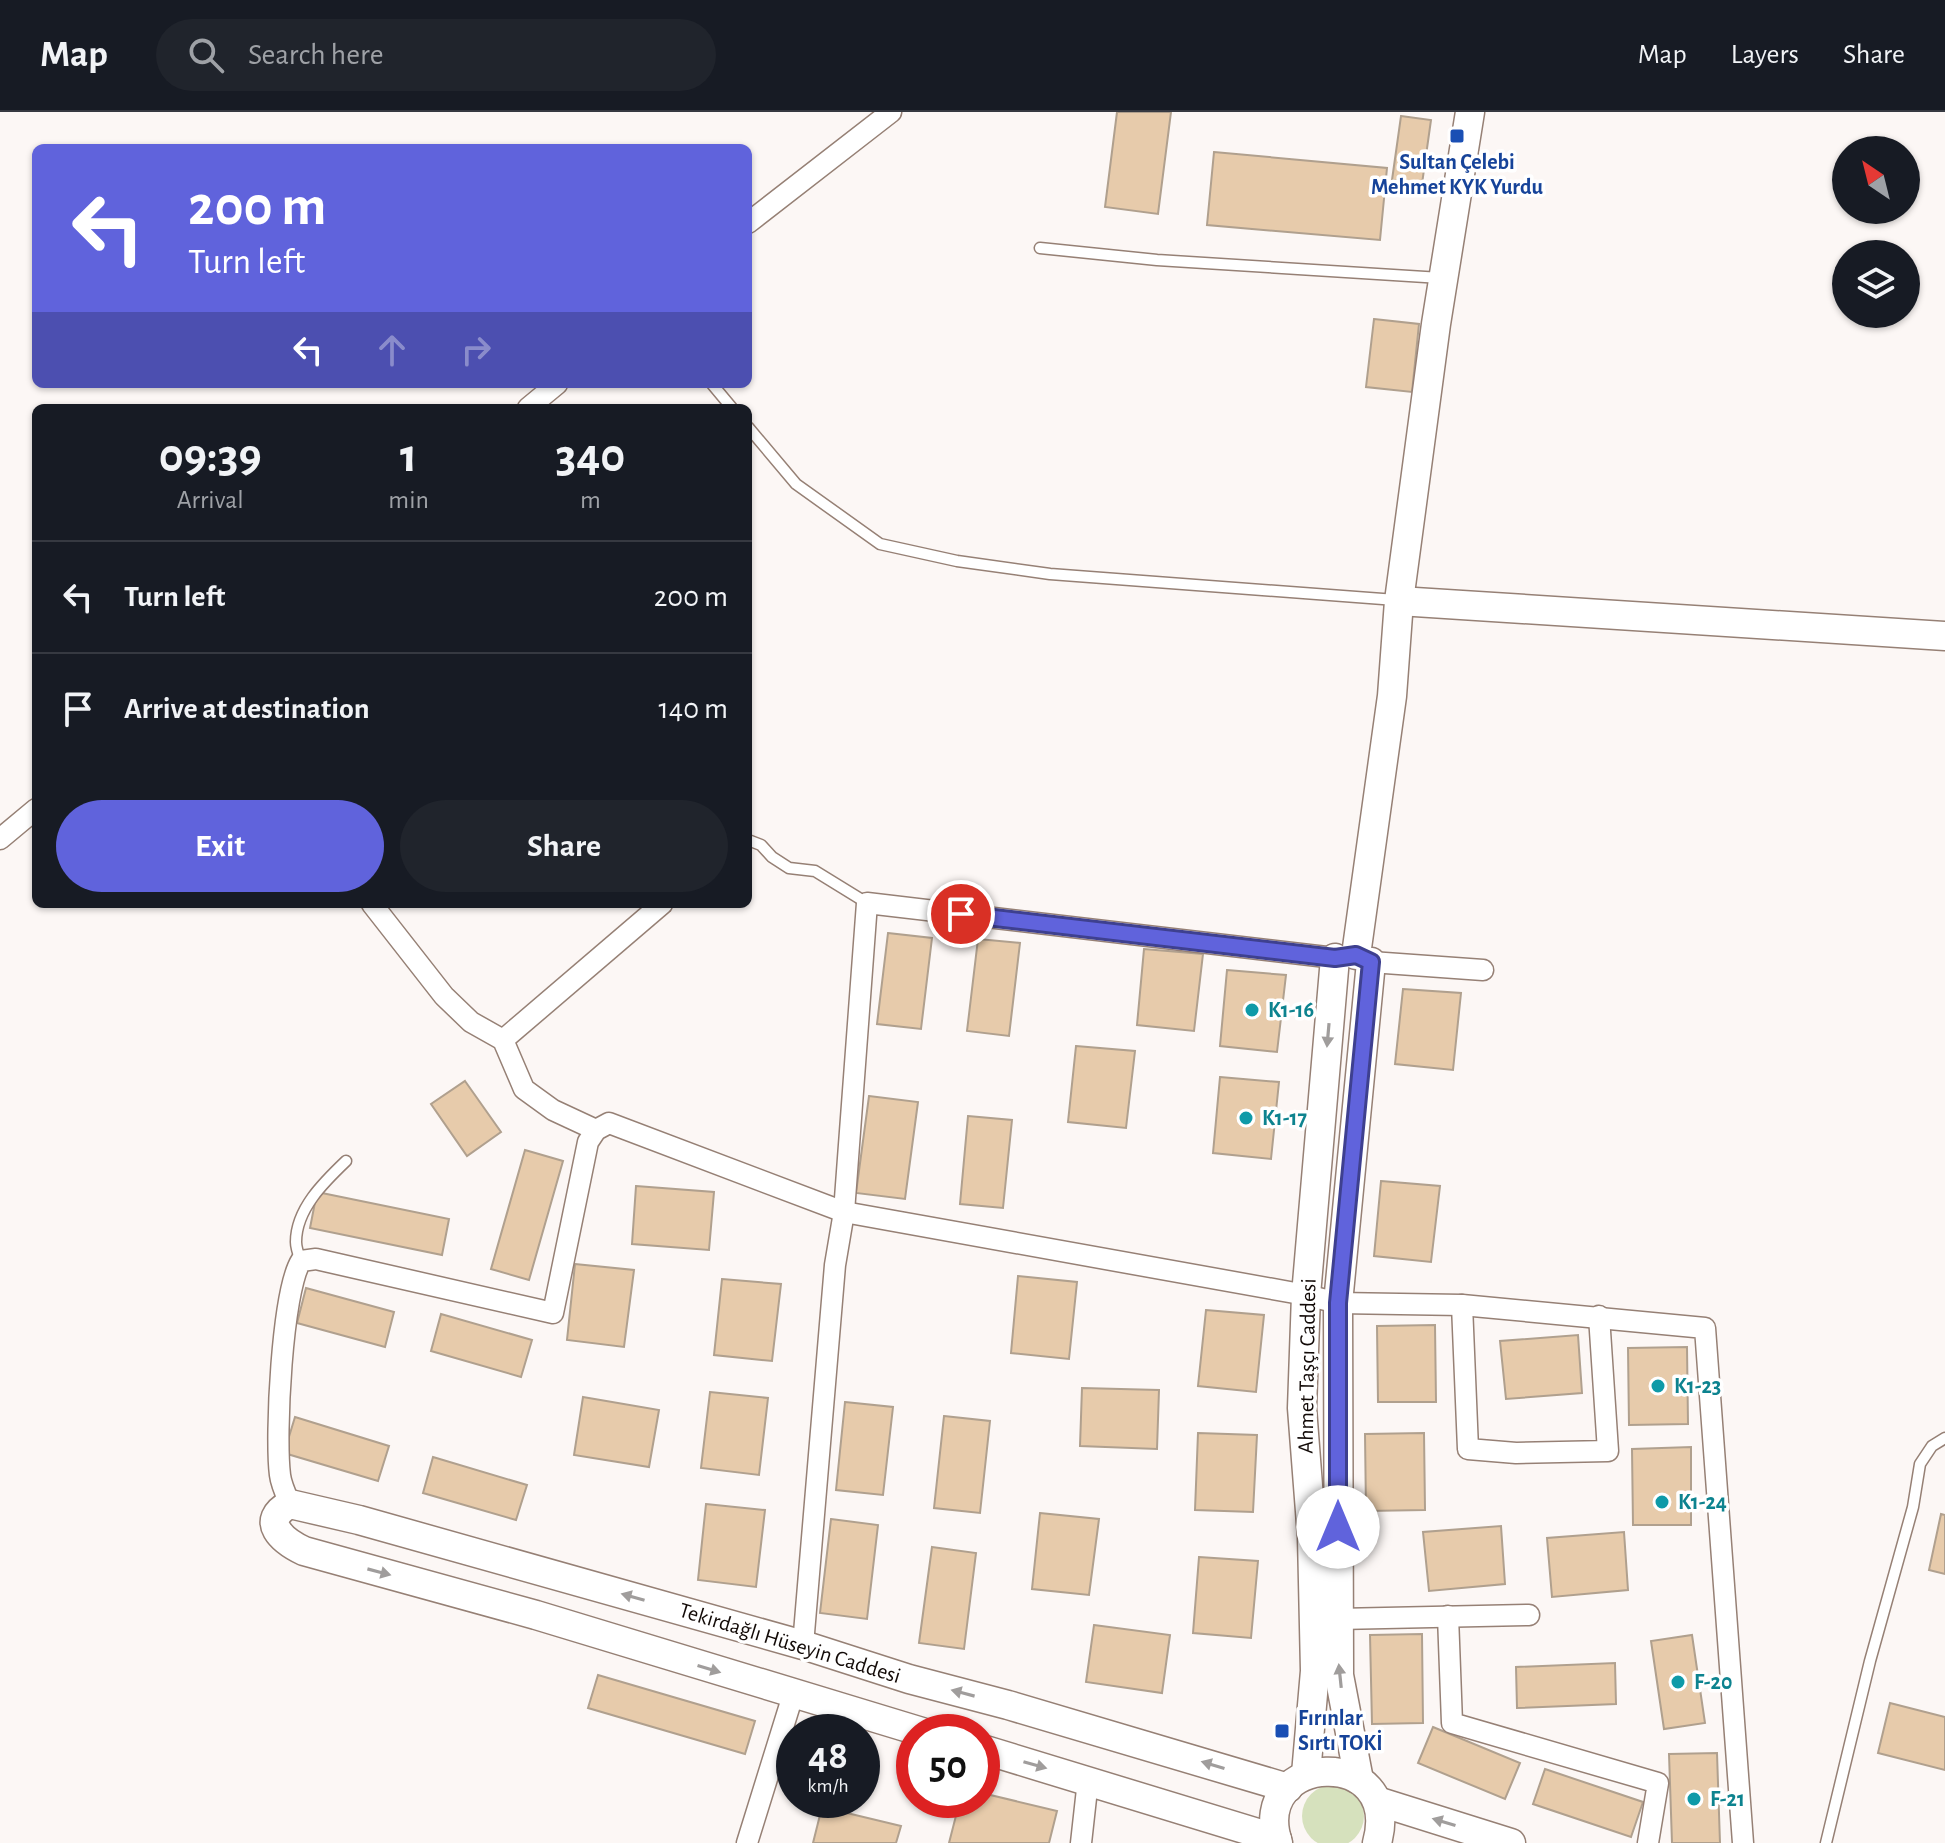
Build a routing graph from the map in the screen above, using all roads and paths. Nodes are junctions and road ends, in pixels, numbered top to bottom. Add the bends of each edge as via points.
1 (891, 112) edge
2 (1470, 112) edge
3 (752, 220) edge
4 (1040, 248) dead end
5 (1443, 278) junction
6 (552, 388) edge
7 (715, 388) edge
8 (533, 404) edge
9 (729, 404) edge
10 (752, 432) edge
11 (1399, 601) junction
12 (1945, 636) edge
13 (32, 812) edge
14 (0, 839) edge
15 (752, 842) edge
16 (867, 903) junction
17 (375, 908) edge
18 (657, 908) edge
19 (1354, 958) junction
20 (1483, 970) dead end
21 (503, 1040) junction
22 (596, 1130) junction
23 (346, 1161) dead end
24 (844, 1212) junction
25 (301, 1261) junction
26 (1306, 1295) junction
27 (1338, 1303) junction
28 (1462, 1305) junction
29 (1599, 1316) junction
30 (1945, 1438) edge
31 (290, 1504) junction
32 (1529, 1615) dead end
33 (1448, 1616) junction
34 (1338, 1619) junction
35 (803, 1645) junction
36 (793, 1695) junction
37 (896, 1725) edge
38 (1000, 1754) edge
39 (1088, 1780) junction
40 (1297, 1781) junction
41 (1368, 1791) junction
42 (1278, 1841) edge
43 (747, 1843) edge
44 (1081, 1843) edge
45 (1377, 1843) edge
46 (1511, 1843) edge
47 (1648, 1843) edge
48 (1743, 1843) edge
49 (1826, 1843) edge

1 - 3 street
2 - 5 main road
4 - 5 lane
5 - 11 main road
6 - 8 street
7 - 9 lane
10 - 11 lane via 796,484 880,544 1050,574
11 - 12 main road
11 - 19 main road via 1392,696
13 - 14 street
15 - 16 lane via 789,868 815,871
16 - 19 street
16 - 24 street
17 - 21 street via 444,996 471,1022
18 - 21 street
19 - 20 street
19 -> 26 main road, Ahmet Taşçı Caddesi
19 - 27 main road, Ahmet Taşçı Caddesi
21 - 22 street via 524,1089
22 - 24 street via 609,1123
22 - 25 street via 588,1142 553,1313 316,1259
23 - 25 lane via 319,1186 305,1211 296,1242
24 - 26 street
24 - 35 street
25 - 31 street via 293,1274 282,1360 280,1477
26 - 27 street
26 - 40 main road, Ahmet Taşçı Caddesi via 1302,1408 1315,1671
27 - 28 street
27 - 34 main road, Ahmet Taşçı Caddesi
28 - 29 street
28 - 29 street via 1468,1449 1516,1453 1608,1451
29 - 48 street via 1705,1328
30 - 49 lane via 1920,1464
35 -> 31 main road, Tekirdağlı Hüseyin Caddesi
31 -> 36 main road via 280,1509 276,1530 285,1542 304,1551 536,1615
32 - 33 street
33 - 34 street
33 - 47 street via 1452,1723 1658,1783
41 -> 34 main road, Ahmet Taşçı Caddesi via 1339,1675
40 -> 35 main road, Tekirdağlı Hüseyin Caddesi via 909,1679
36 - 37 main road
36 - 43 street
38 -> 39 main road
39 - 42 main road
39 - 44 street
40 - 41 main road, Tekirdağlı Hüseyin Caddesi via 1324,1770 1342,1772
40 - 42 main road, Ahmet Taşçı Caddesi via 1278,1803
41 - 45 main road, Ahmet Taşçı Caddesi via 1381,1815
46 -> 41 main road

